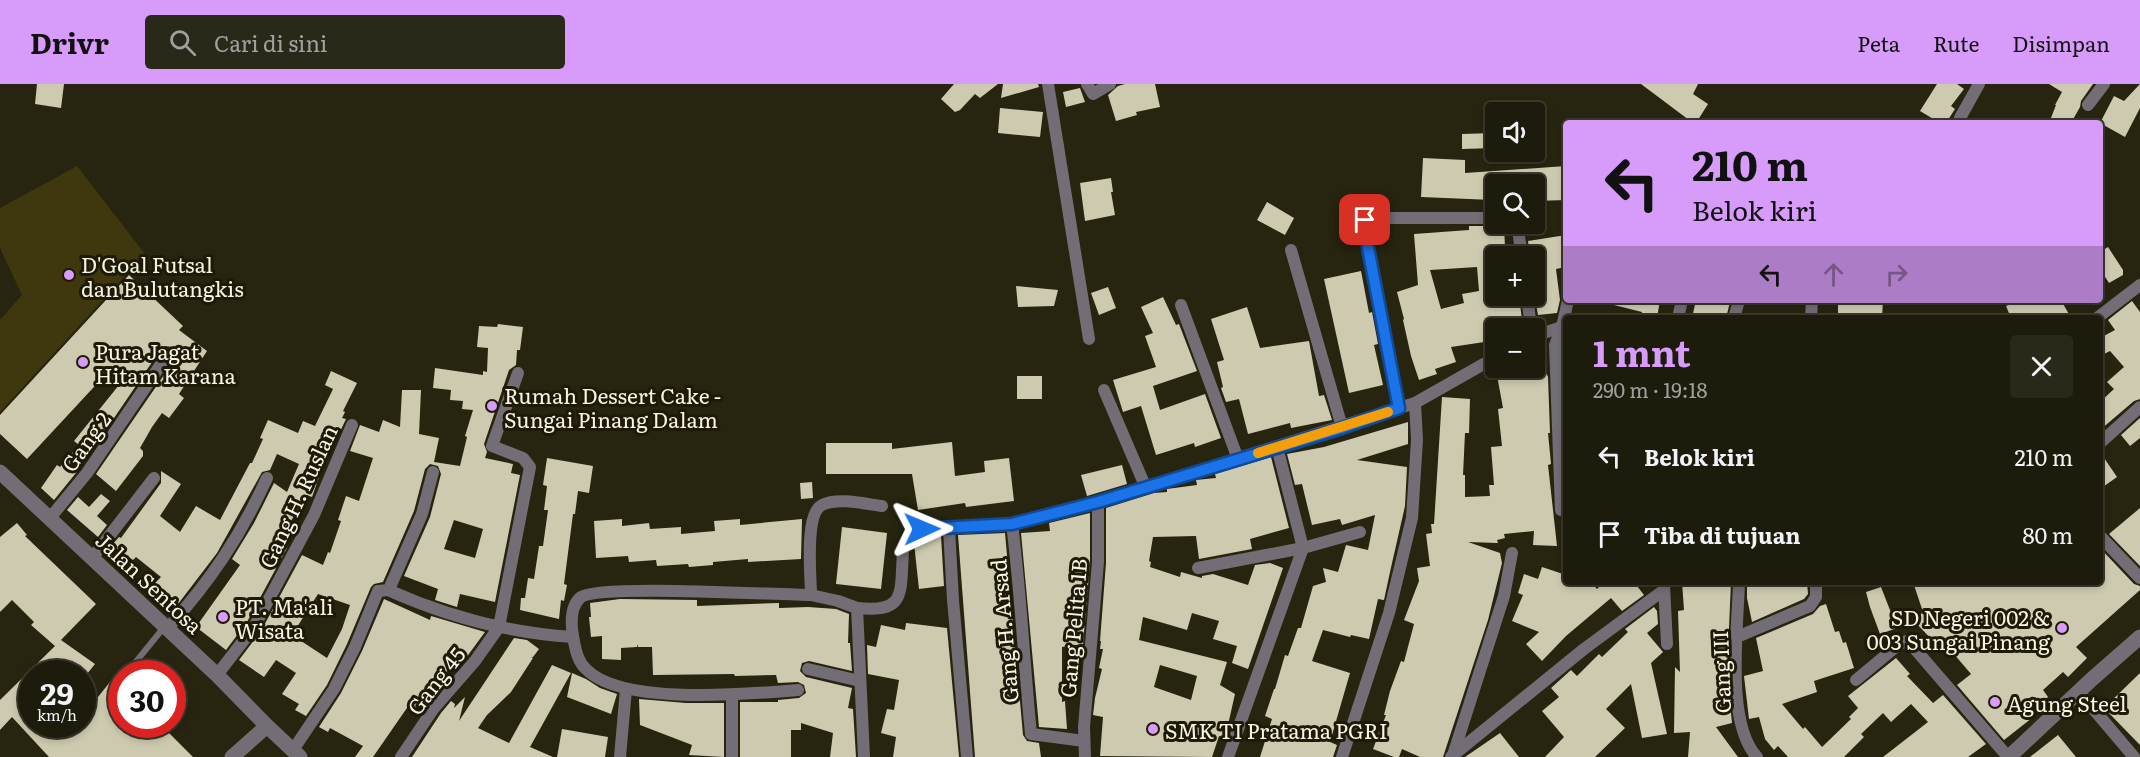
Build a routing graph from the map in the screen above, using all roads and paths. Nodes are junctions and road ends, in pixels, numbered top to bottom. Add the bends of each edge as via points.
1 (1048, 84) edge
2 (1087, 84) edge
3 (1110, 84) edge
4 (1979, 84) edge
5 (2104, 84) edge
6 (2088, 105) dead end
7 (1960, 118) dead end
8 (1485, 218) edge
9 (1291, 250) dead end
10 (2140, 285) edge
11 (1738, 304) dead end
12 (1180, 305) dead end
13 (1735, 315) edge
14 (2101, 315) edge
15 (1563, 327) edge
16 (1563, 329) edge
17 (1545, 333) edge
18 (1089, 339) dead end
19 (168, 354) dead end
20 (1485, 363) edge
21 (518, 373) dead end
22 (1104, 390) dead end
23 (1415, 403) junction
24 (2140, 407) edge
25 (1399, 408) junction
26 (352, 425) dead end
27 (1342, 428) junction
28 (2103, 440) edge
29 (1277, 447) junction
30 (1238, 459) junction
31 (433, 472) dead end
32 (154, 478) dead end
33 (267, 478) dead end
34 (3, 479) edge
35 (1146, 488) junction
36 (1098, 502) junction
37 (882, 506) dead end
38 (1562, 510) dead end
39 (50, 518) junction
40 (1012, 524) junction
41 (922, 529) dead end
42 (949, 529) junction
43 (1360, 532) dead end
44 (2103, 539) edge
45 (1303, 548) junction
46 (903, 552) dead end
47 (1512, 553) dead end
48 (93, 557) junction
49 (1198, 568) dead end
50 (2140, 578) edge
51 (1739, 585) edge
52 (1816, 585) edge
53 (1664, 586) edge
54 (388, 590) junction
55 (812, 595) junction
56 (857, 608) junction
57 (167, 627) junction
58 (499, 627) junction
59 (573, 637) junction
60 (1737, 637) junction
61 (2140, 637) edge
62 (1666, 644) dead end
63 (138, 660) edge
64 (808, 669) dead end
65 (217, 675) junction
66 (1856, 680) dead end
67 (860, 681) junction
68 (626, 689) junction
69 (798, 690) dead end
70 (2079, 692) junction
71 (732, 695) junction
72 (267, 726) junction
73 (1084, 741) junction
74 (297, 754) edge
75 (1346, 756) edge
76 (1452, 756) edge
77 (232, 757) edge
78 (401, 757) edge
79 (620, 757) edge
80 (732, 757) edge
81 (864, 757) edge
82 (967, 757) edge
83 (1085, 757) edge
84 (1228, 757) edge
85 (1757, 757) edge
86 (2008, 757) edge
87 (2134, 757) edge

1 - 18 street
2 - 3 street via 1093,94
4 - 7 street
5 - 6 street
8 - 25 street via 1371,218 1363,224
9 - 27 street
10 - 14 street
11 - 13 street
12 - 30 street
15 - 17 street
16 - 38 street via 1555,345
19 - 39 street, Gang 2 via 87,473
20 - 23 street
21 - 58 street via 492,446 523,458 530,467
22 - 35 street
23 - 25 street
23 - 75 street via 1412,518 1389,613
24 - 28 street
25 - 27 street
26 - 65 street, Gang H. Ruslan via 314,515 254,627
27 - 29 street
29 - 30 street
29 - 45 street
30 - 35 street
31 - 54 street via 422,514
32 - 48 street
33 - 57 street via 210,580
34 - 39 street, Jalan Sentosa
35 - 36 street
36 - 40 street
36 - 73 street, Gang Pelita 1B via 1098,562
37 - 55 street via 839,502 816,509 810,545
39 - 48 street, Jalan Sentosa
40 - 42 street
40 - 73 street, Gang H. Arsad via 1031,734
41 - 42 street
42 - 82 street
43 - 45 street
44 - 50 street
45 - 49 street
45 - 84 street
46 - 56 street via 898,598 893,605 875,610
47 - 76 street via 1504,596
48 - 57 street, Jalan Sentosa
51 - 60 street, Gang III
52 - 60 street via 1816,597 1810,606
53 - 62 street
53 - 76 street
54 - 58 street via 424,607
54 - 74 street via 378,591 360,637
55 - 56 street
55 - 59 street via 593,593 580,597 574,606
56 - 67 street
57 - 63 lane
57 - 65 street, Jalan Sentosa
58 - 59 street
58 - 78 street, Gang 45 via 475,662 434,708
59 - 68 street via 585,669 598,679
60 - 85 street, Gang III via 1739,713 1747,744
61 - 70 street
64 - 67 street
65 - 72 street, Jalan Sentosa
66 - 86 street via 1898,645 1909,642
67 - 81 street
68 - 71 street
68 - 79 street
69 - 71 street
70 - 86 street
70 - 87 street
71 - 80 street
72 - 74 street, Jalan Sentosa
72 - 77 street
73 - 83 street, Gang Pelita 1B

